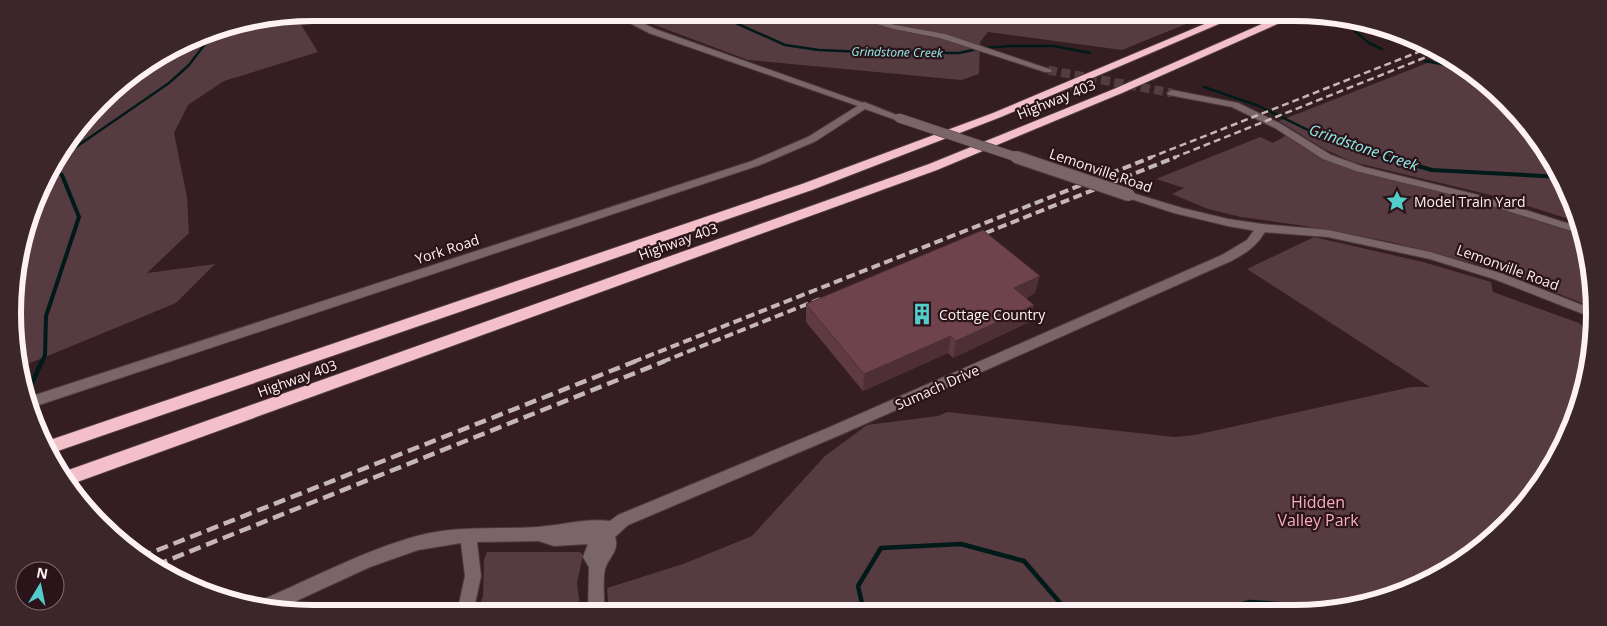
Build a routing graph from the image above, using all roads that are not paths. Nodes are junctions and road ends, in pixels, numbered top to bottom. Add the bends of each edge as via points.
1 (632, 21) edge
2 (872, 21) edge
3 (1223, 21) edge
4 (1278, 21) edge
5 (1048, 70) tunnel mouth
6 (1172, 93) tunnel mouth
7 (864, 105) junction
8 (1261, 228) junction
9 (1573, 229) edge
10 (1586, 311) edge
11 (35, 401) edge
12 (53, 446) edge
13 (71, 477) edge
14 (610, 532) junction
15 (468, 535) junction
16 (276, 602) edge
17 (467, 605) edge
18 (596, 605) edge

1 - 7 street, Lemonville Road
2 - 5 street via 942,36
3 - 12 highway, Highway 403 via 997,115 807,187
4 - 13 highway, Highway 403 via 933,168
6 - 9 street via 1235,104 1327,156 1360,169 1474,197
7 - 8 street, Lemonville Road, bridge via 1129,196 1210,220
7 - 11 street, York Road via 797,146 738,170
8 - 10 street, Lemonville Road via 1338,235 1434,258 1484,272
8 - 14 street, Sumach Drive via 1244,249 835,431 623,520
14 - 15 street via 554,539 539,534
14 - 18 street via 605,556 597,566
15 - 16 street via 418,543 365,562
15 - 17 street via 474,576

